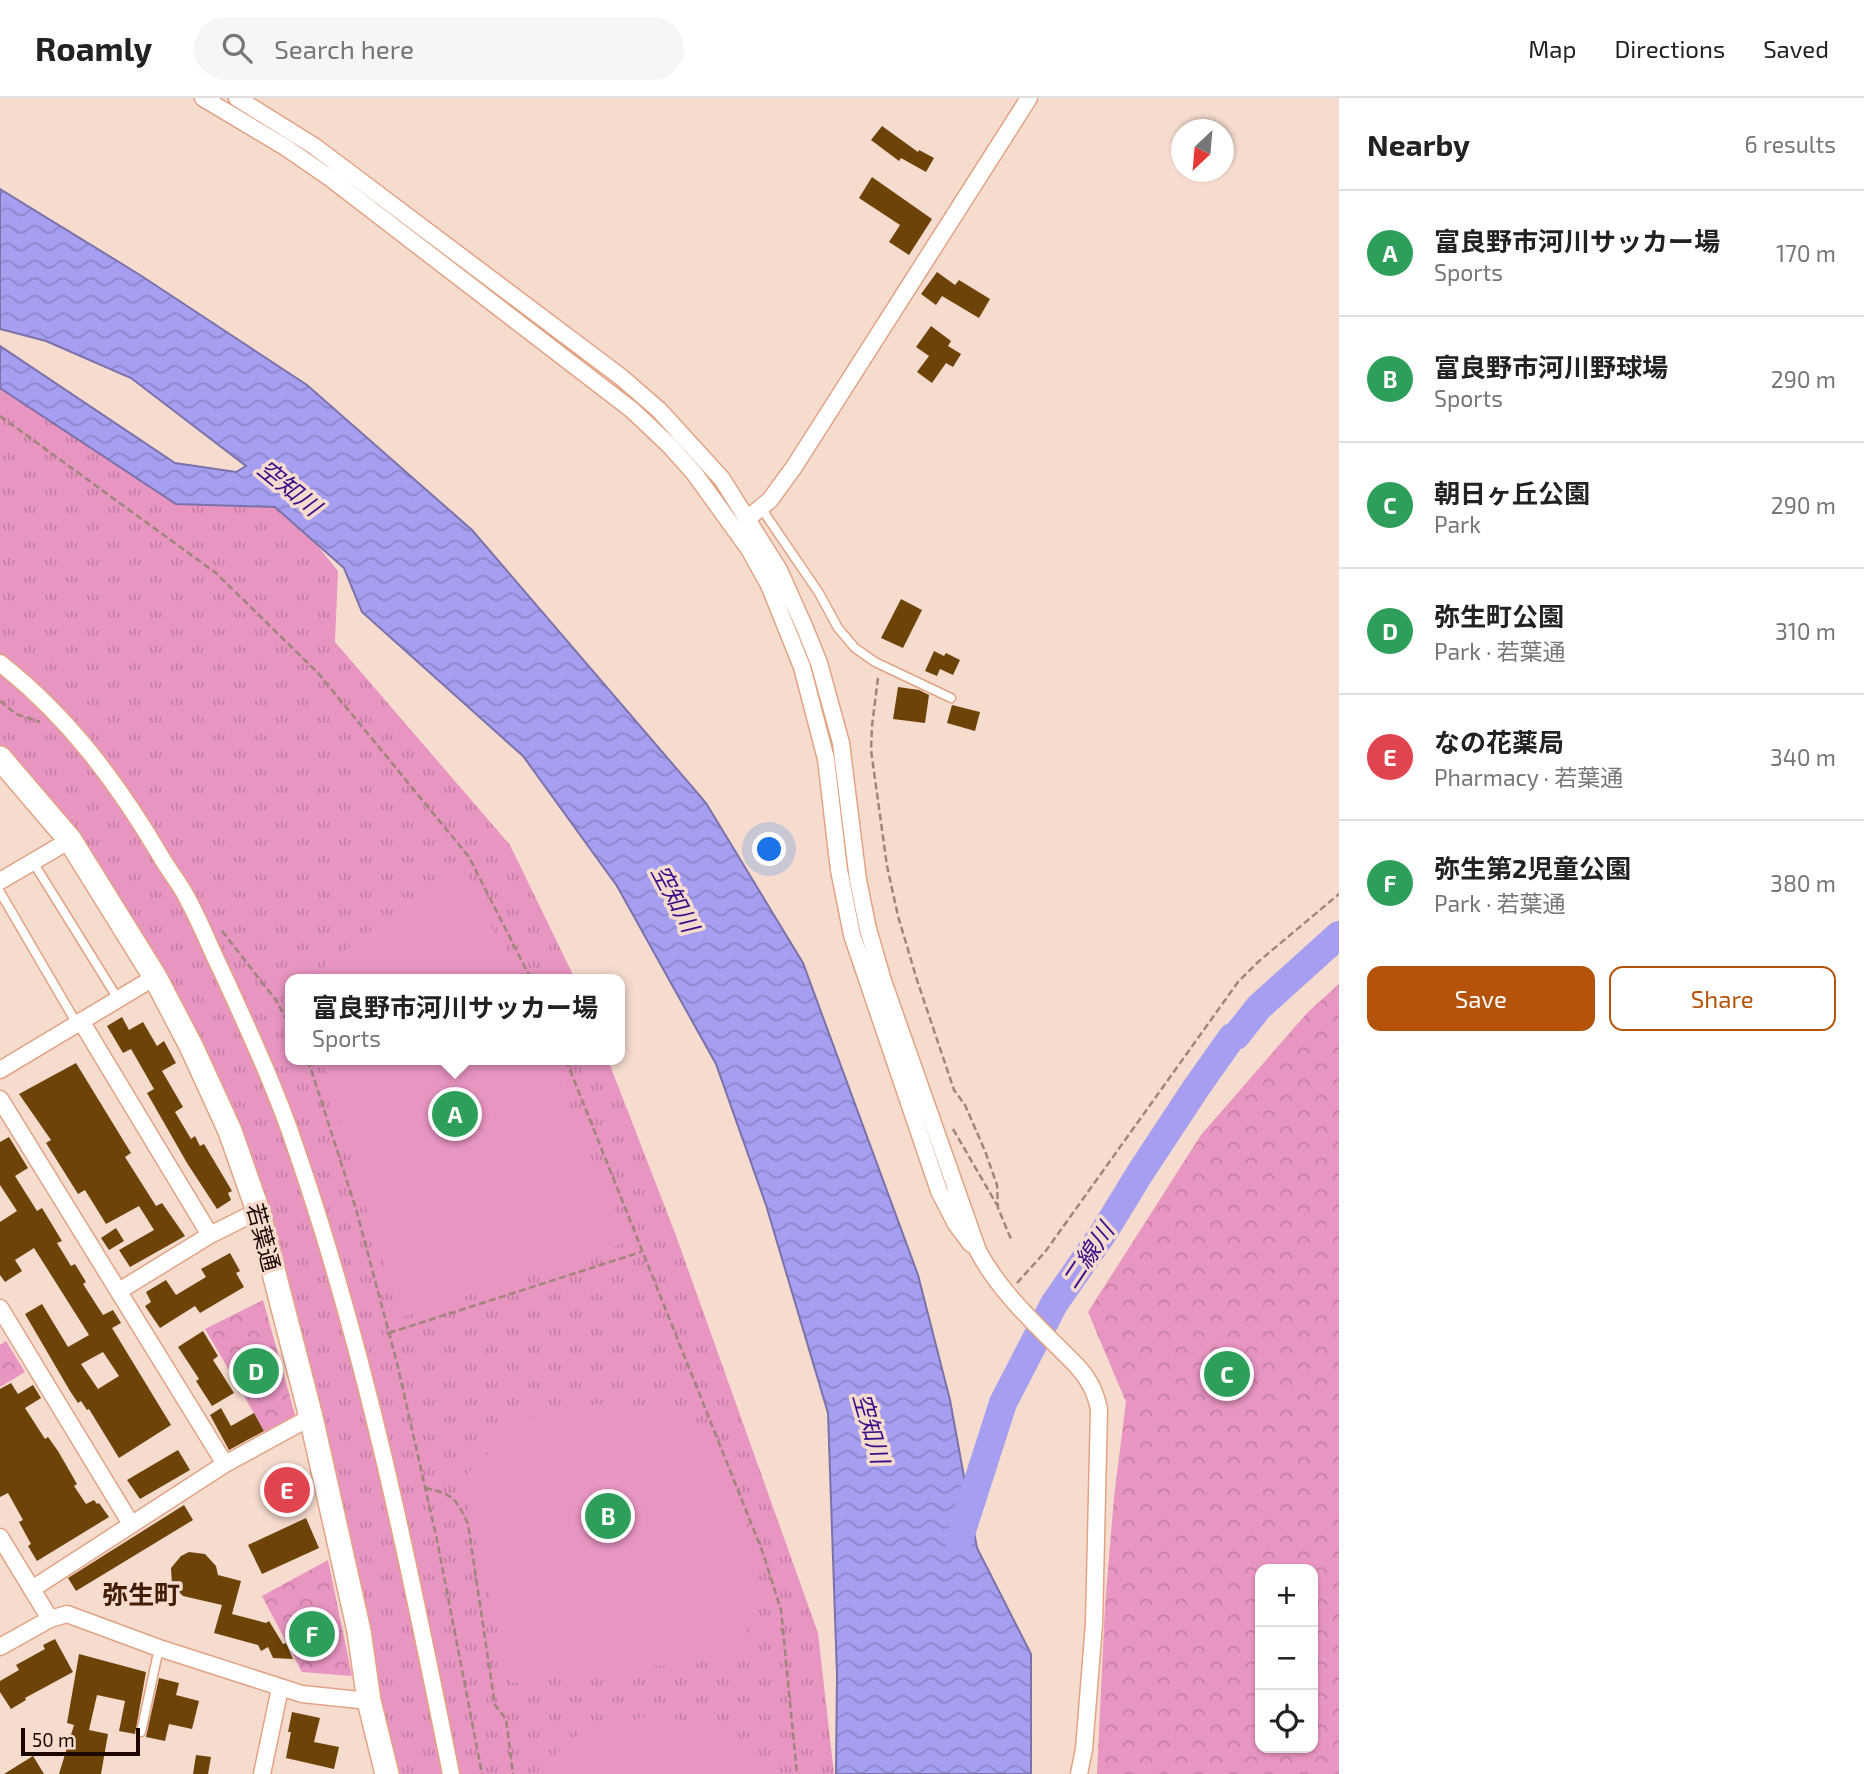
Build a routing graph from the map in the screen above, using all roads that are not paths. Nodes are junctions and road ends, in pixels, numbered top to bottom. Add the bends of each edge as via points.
1 (203, 98) edge
2 (237, 98) edge
3 (1029, 98) edge
4 (761, 508) junction
5 (747, 519) junction
6 (0, 663) edge
7 (951, 698) dead end
8 (0, 758) edge
9 (70, 840) junction
10 (33, 862) junction
11 (0, 881) edge
12 (0, 892) edge
13 (155, 976) junction
14 (118, 999) junction
15 (79, 1023) junction
16 (0, 1070) edge
17 (0, 1099) edge
18 (258, 1212) junction
19 (210, 1235) junction
20 (978, 1251) junction
21 (119, 1291) junction
22 (0, 1308) edge
23 (310, 1417) junction
24 (225, 1464) junction
25 (131, 1524) junction
26 (0, 1537) edge
27 (32, 1589) junction
28 (50, 1619) junction
29 (0, 1647) edge
30 (159, 1648) junction
31 (280, 1688) junction
32 (369, 1701) junction
33 (141, 1732) dead end
34 (262, 1774) edge
35 (387, 1774) edge
36 (451, 1774) edge
37 (1079, 1774) edge

1 - 20 street via 330,178 608,390 669,444 749,550 789,631 816,716 844,902 861,964 939,1191 956,1224
2 - 5 street via 314,146 621,377 692,445 722,479
3 - 4 street via 794,467
4 - 5 street
4 - 7 lane via 855,648
5 - 20 street via 779,570 831,701 868,929
6 - 36 street via 92,752 135,813 185,893 250,1030 296,1148 386,1462
8 - 9 street, 若葉通
9 - 10 street
9 - 13 street, 若葉通
10 - 11 street
10 - 14 lane
12 - 15 lane
13 - 14 street
13 - 18 street, 若葉通 via 230,1131
14 - 15 street
15 - 16 street
15 - 19 street
17 - 21 street
18 - 19 street
18 - 23 street, 若葉通
19 - 21 street
20 - 37 street via 1006,1294 1088,1378 1099,1409 1094,1624
21 - 24 street
22 - 25 street
23 - 24 street
23 - 32 street, 若葉通 via 359,1631
24 - 25 street
25 - 27 street
26 - 27 street
27 - 28 street
28 - 29 street
28 - 30 street via 67,1614
30 - 31 street
30 - 33 lane
31 - 32 street via 302,1695
31 - 34 street
32 - 35 street, 若葉通

